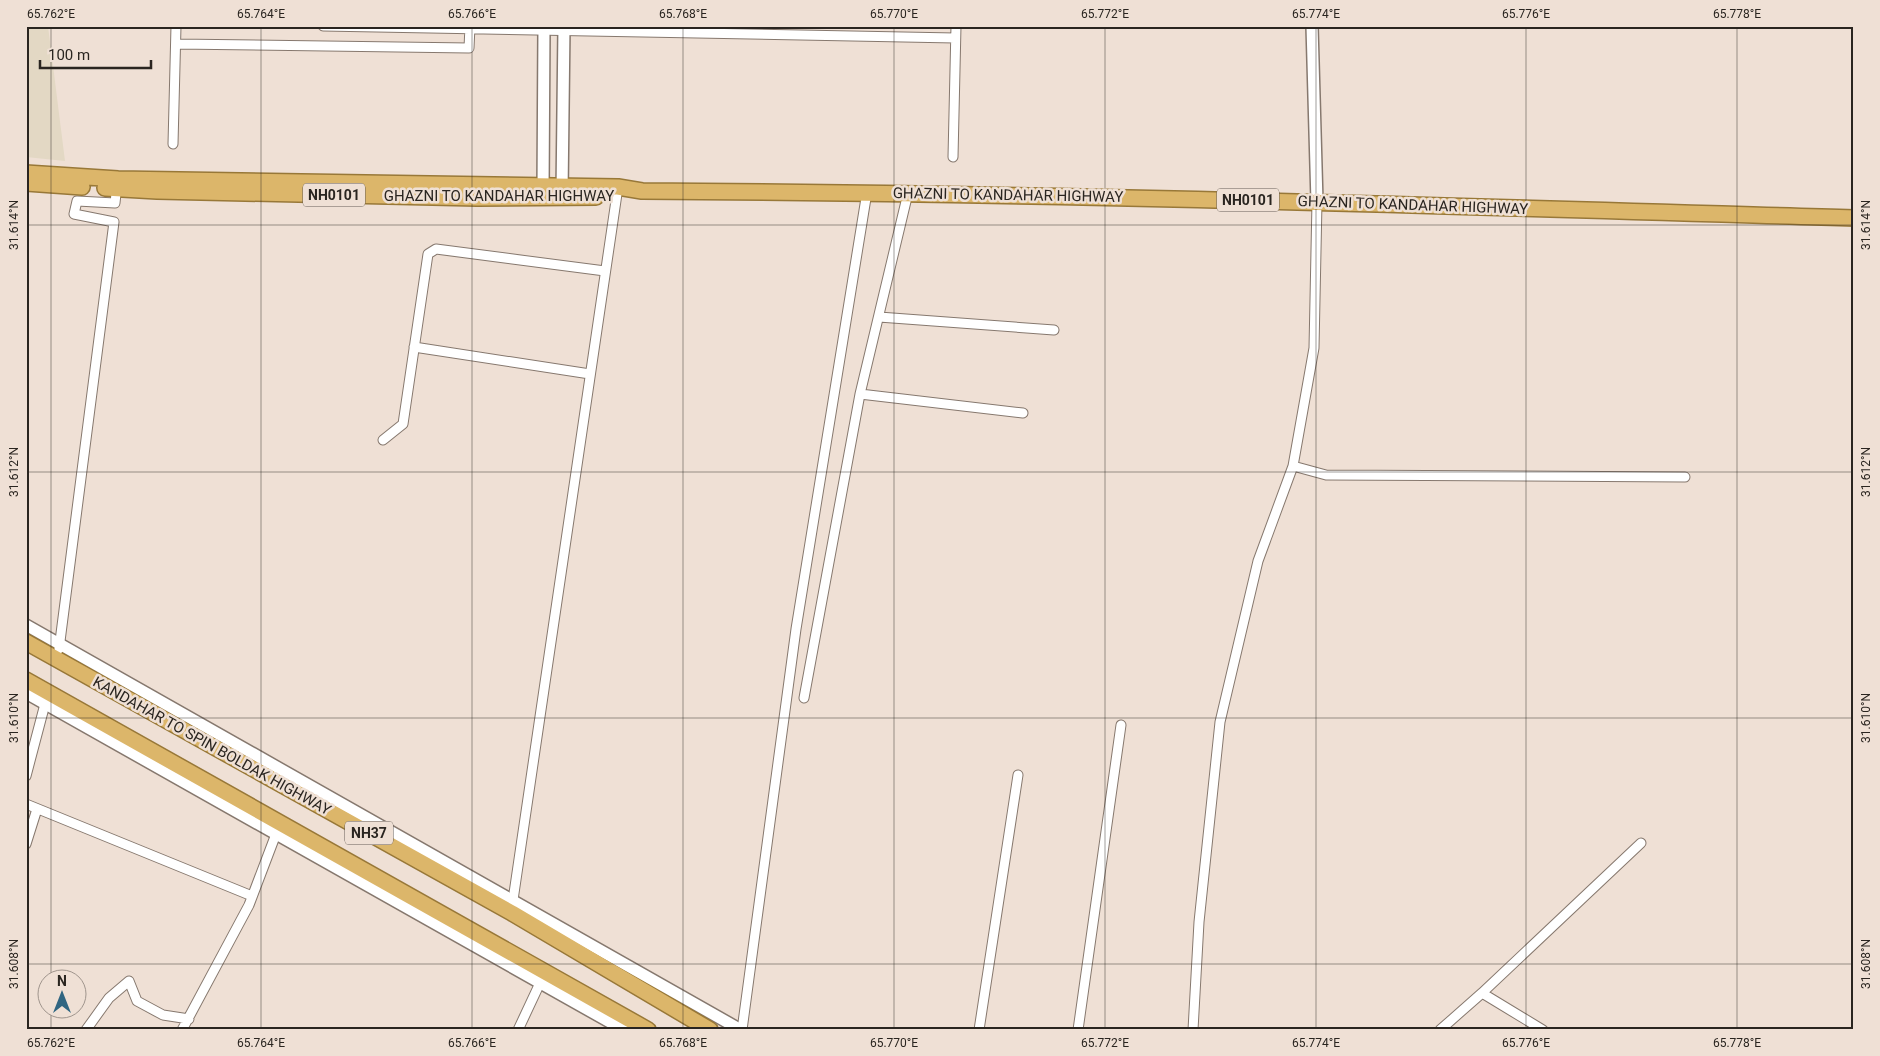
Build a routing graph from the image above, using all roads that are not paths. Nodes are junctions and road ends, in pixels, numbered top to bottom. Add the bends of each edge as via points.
1 (176, 26) edge
2 (322, 26) edge
3 (956, 26) edge
4 (1312, 26) edge
5 (470, 28) edge
6 (544, 29) edge
7 (564, 29) edge
8 (629, 30) edge
9 (955, 38) junction
10 (176, 44) junction
11 (174, 144) dead end
12 (953, 157) dead end
13 (26, 173) edge
14 (26, 184) edge
15 (117, 184) junction
16 (543, 192) junction
17 (562, 192) junction
18 (617, 192) junction
19 (867, 192) junction
20 (908, 193) junction
21 (1317, 202) junction
22 (1854, 218) edge
23 (605, 271) junction
24 (879, 317) junction
25 (1054, 330) dead end
26 (414, 347) junction
27 (590, 374) junction
28 (860, 394) junction
29 (1023, 413) dead end
30 (383, 440) dead end
31 (1293, 466) junction
32 (1685, 476) dead end
33 (26, 625) edge
34 (26, 642) edge
35 (60, 644) junction
36 (58, 660) junction
37 (26, 680) edge
38 (26, 693) edge
39 (804, 698) dead end
40 (45, 704) junction
41 (1121, 725) dead end
42 (1018, 775) dead end
43 (26, 776) edge
44 (26, 804) edge
45 (37, 809) junction
46 (276, 834) junction
47 (1641, 843) dead end
48 (26, 844) edge
49 (252, 896) junction
50 (513, 900) junction
51 (540, 983) junction
52 (1482, 993) junction
53 (189, 1019) junction
54 (86, 1030) edge
55 (182, 1030) edge
56 (518, 1030) edge
57 (624, 1030) edge
58 (648, 1030) edge
59 (710, 1030) edge
60 (741, 1030) edge
61 (979, 1030) edge
62 (1078, 1030) edge
63 (1193, 1030) edge
64 (1440, 1030) edge
65 (1543, 1030) edge

1 - 10 street
2 - 5 street
3 - 9 street
4 - 21 street
5 - 6 street
5 - 10 street via 469,48
6 - 7 street
6 - 16 street
7 - 8 street
7 - 17 street
8 - 9 street
9 - 12 street
10 - 11 street
13 - 15 highway, GHAZNI TO KANDAHAR HIGHWAY / NH0101
14 - 15 highway, GHAZNI TO KANDAHAR HIGHWAY / NH0101
15 - 16 highway, GHAZNI TO KANDAHAR HIGHWAY / NH0101
15 - 35 street via 115,203 77,202 74,214 114,222
16 - 17 highway, GHAZNI TO KANDAHAR HIGHWAY / NH0101
17 - 18 highway, GHAZNI TO KANDAHAR HIGHWAY / NH0101
18 - 19 highway, GHAZNI TO KANDAHAR HIGHWAY / NH0101
18 - 23 street
19 - 20 highway, GHAZNI TO KANDAHAR HIGHWAY / NH0101
19 - 60 street via 796,629
20 - 21 highway, GHAZNI TO KANDAHAR HIGHWAY / NH0101
20 - 24 street
21 - 22 highway, GHAZNI TO KANDAHAR HIGHWAY / NH0101
21 - 31 street via 1314,348
23 - 26 street via 436,249 428,254
23 - 27 street
24 - 25 street
24 - 28 street
26 - 27 street
26 - 30 street via 403,424
27 - 50 street
28 - 29 street
28 - 39 street
31 - 32 street via 1326,475
31 - 63 street via 1258,561 1220,722 1199,922
33 - 35 street
34 - 36 highway, KANDAHAR TO SPIN BOLDAK HIGHWAY / NH37
35 - 36 street
35 - 50 street
36 - 59 highway, KANDAHAR TO SPIN BOLDAK HIGHWAY / NH37 via 512,913
37 - 58 highway, NH37
38 - 40 street
40 - 43 street
40 - 46 street
41 - 62 street
42 - 61 street
44 - 45 street
45 - 48 street
45 - 49 street
46 - 49 street
46 - 51 street
47 - 52 street
49 - 53 street
50 - 60 street
51 - 56 street
51 - 57 street
52 - 64 street
52 - 65 street
53 - 54 street via 163,1015 137,1001 129,981 109,998
53 - 55 street

